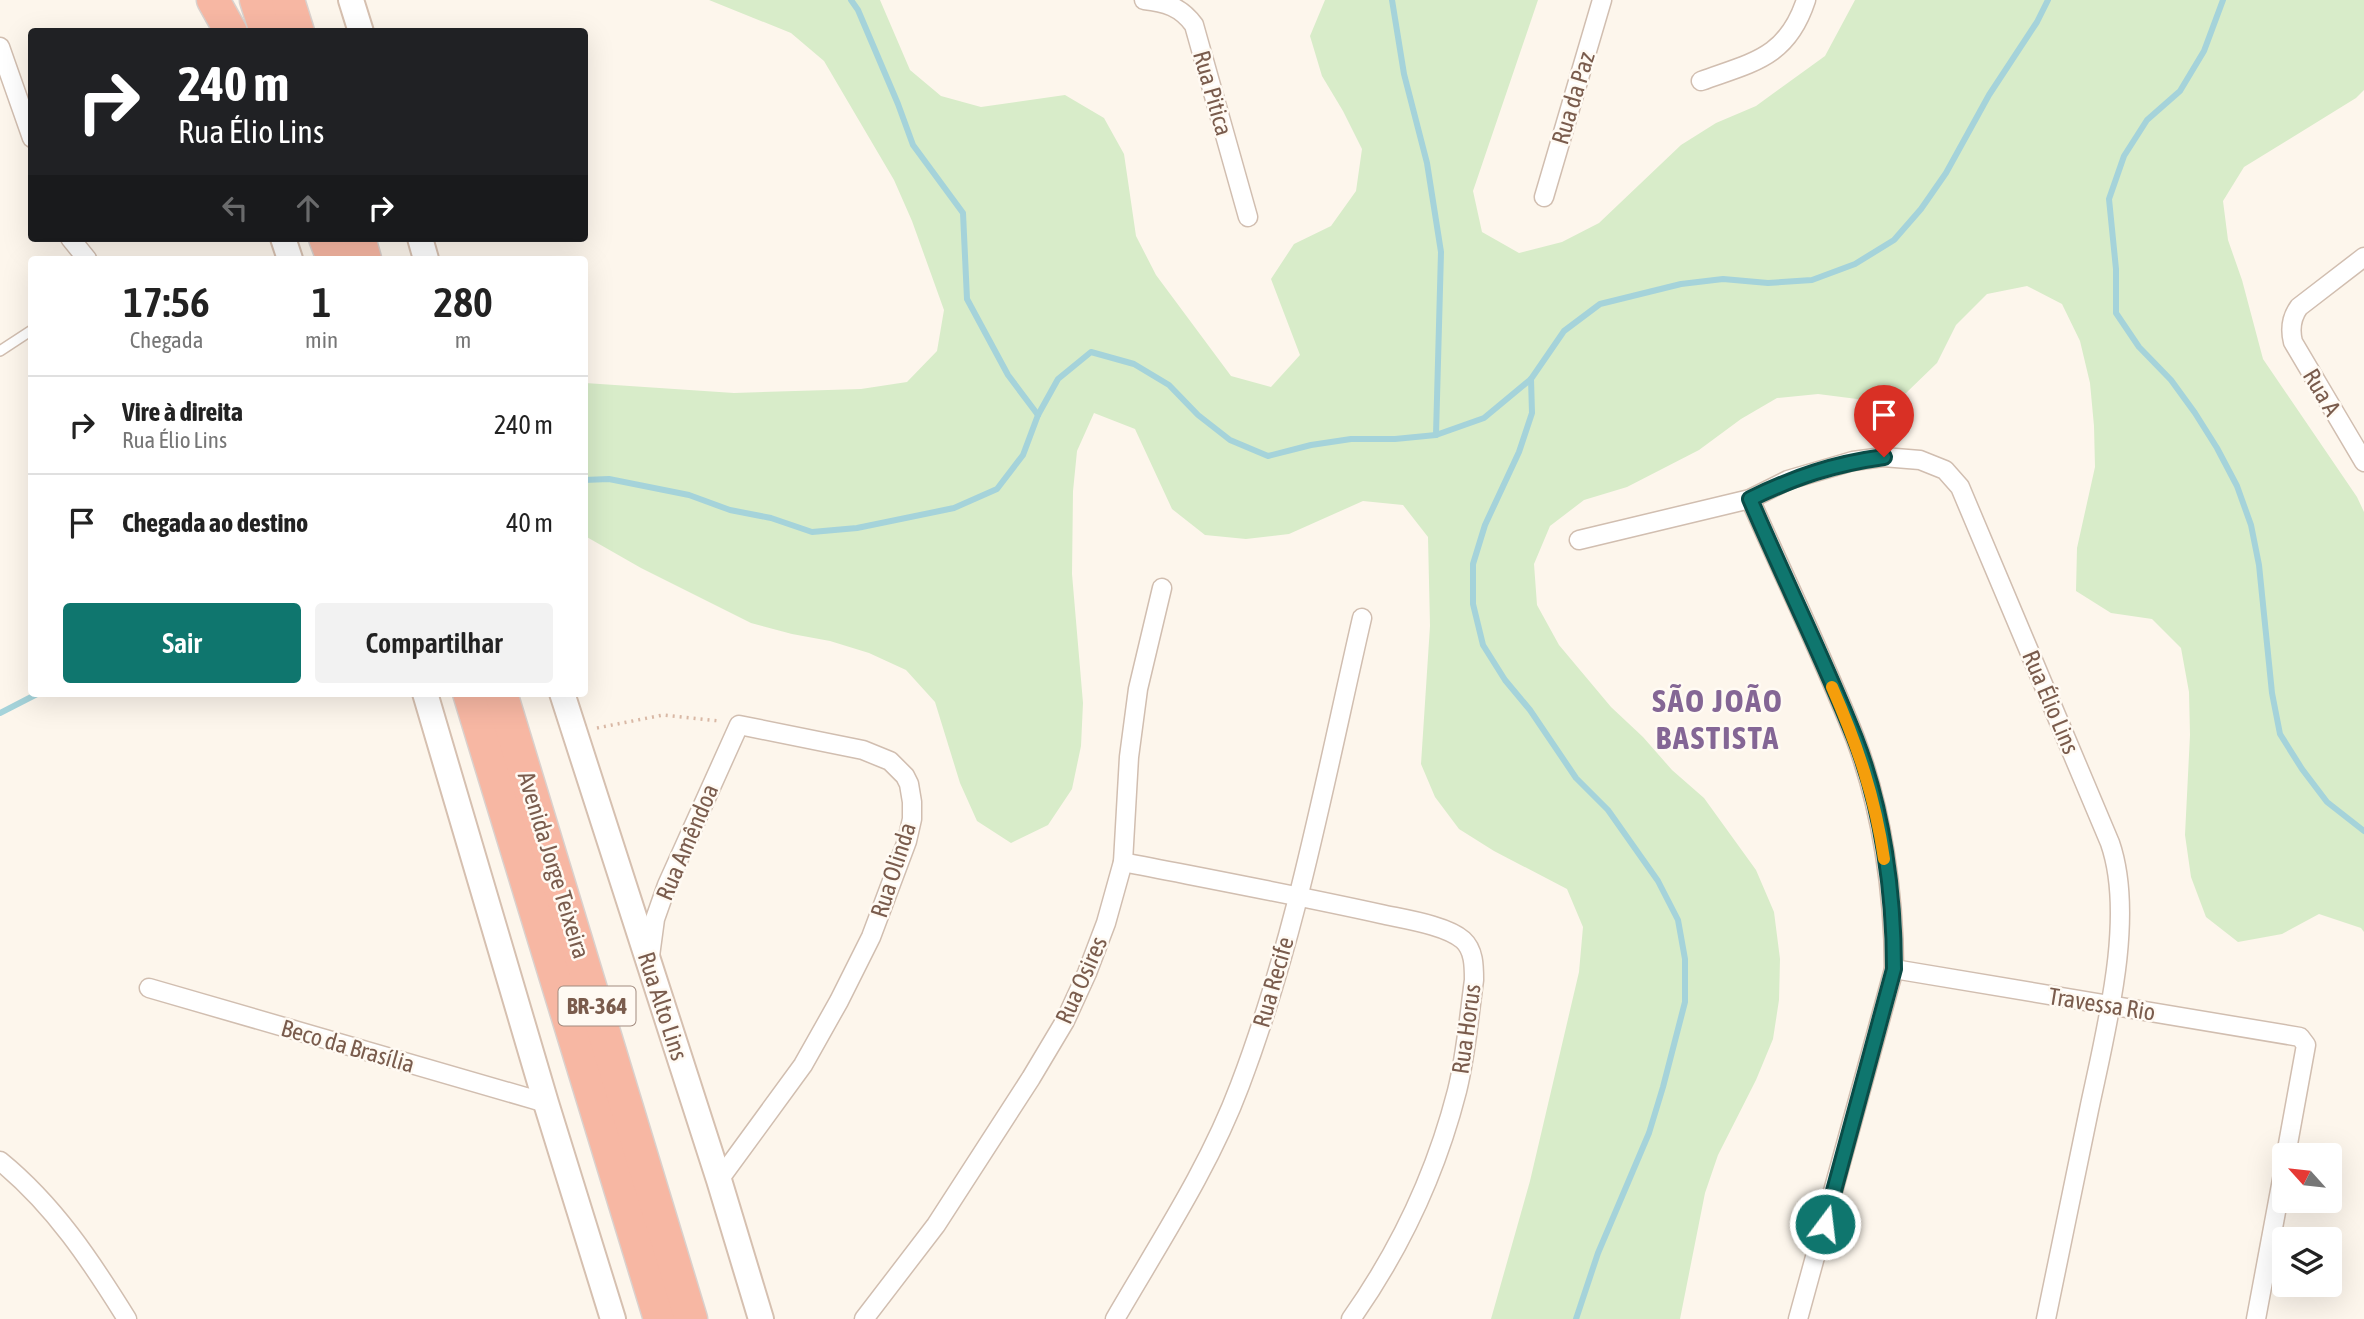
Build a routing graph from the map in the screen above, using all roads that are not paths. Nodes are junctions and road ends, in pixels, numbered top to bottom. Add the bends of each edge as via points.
1 (207, 0) edge
2 (213, 0) edge
3 (256, 0) edge
4 (288, 0) edge
5 (308, 0) edge
6 (351, 0) edge
7 (1144, 0) edge
8 (1602, 0) edge
9 (1806, 0) edge
10 (216, 28) edge
11 (229, 28) edge
12 (265, 28) edge
13 (297, 28) edge
14 (309, 28) edge
15 (359, 28) edge
16 (0, 47) edge
17 (1701, 81) dead end
18 (28, 127) edge
19 (1544, 197) dead end
20 (1248, 217) dead end
21 (73, 242) edge
22 (85, 256) edge
23 (2364, 257) edge
24 (28, 333) edge
25 (0, 351) edge
26 (2364, 462) edge
27 (1750, 499) junction
28 (1579, 540) dead end
29 (1162, 588) dead end
30 (1362, 618) dead end
31 (426, 697) edge
32 (470, 697) edge
33 (502, 697) edge
34 (563, 697) edge
35 (739, 725) joint
36 (1123, 862) junction
37 (1298, 896) junction
38 (649, 962) junction
39 (1894, 969) junction
40 (149, 988) dead end
41 (2110, 1006) junction
42 (546, 1103) junction
43 (2288, 1143) edge
44 (0, 1161) edge
45 (719, 1180) junction
46 (2276, 1213) edge
47 (127, 1319) edge
48 (613, 1319) edge
49 (660, 1319) edge
50 (691, 1319) edge
51 (761, 1319) edge
52 (864, 1319) edge
53 (1115, 1319) edge
54 (1351, 1319) edge
55 (1798, 1319) edge
56 (2046, 1319) edge
57 (2256, 1319) edge

1 - 10 main road
2 - 11 highway
3 - 12 highway
4 - 13 highway
5 - 14 highway
6 - 15 main road
7 - 20 street, Rua Pitica via 1179,9 1194,25
8 - 19 street, Rua da Paz
9 - 17 street via 1797,25 1774,51
16 - 18 street
21 - 22 street
23 - 26 street, Rua A via 2304,302 2293,318 2291,335
24 - 25 lane
27 - 28 street, Rua Élio Lins
27 - 39 street via 1855,740 1873,798 1894,932
27 - 41 street, Rua Élio Lins via 1817,470 1884,457 1935,465 1960,487 2115,858 2119,925
29 - 36 street, Rua Osires via 1138,689
30 - 37 street, Rua Recife
31 - 42 main road
32 - 49 highway, Avenida Jorge Teixeira / BR-364
33 - 50 highway, Avenida Jorge Teixeira / BR-364
34 - 38 main road, Rua Alto Lins
35 - 38 street, Rua Amêndoa via 667,885 655,919
35 - 45 street, Rua Olinda via 863,750 890,761 909,784 912,820 871,937 839,1000 803,1065
36 - 37 street, Rua Horus
36 - 52 street, Rua Osires via 1087,973 1049,1050 936,1225
37 - 53 street, Rua Recife via 1240,1087 1194,1184
37 - 54 street, Rua Horus via 1456,935 1468,947 1474,967 1457,1090 1437,1155 1413,1214
38 - 45 main road, Rua Alto Lins
39 - 41 street, Travessa Rio
39 - 55 street
40 - 42 street, Beco da Brasília
41 - 43 street, Travessa Rio via 2293,1035 2304,1041
41 - 56 street, Rua Élio Lins
42 - 48 main road
44 - 47 street via 47,1204
45 - 51 main road, Rua Alto Lins
46 - 57 street

